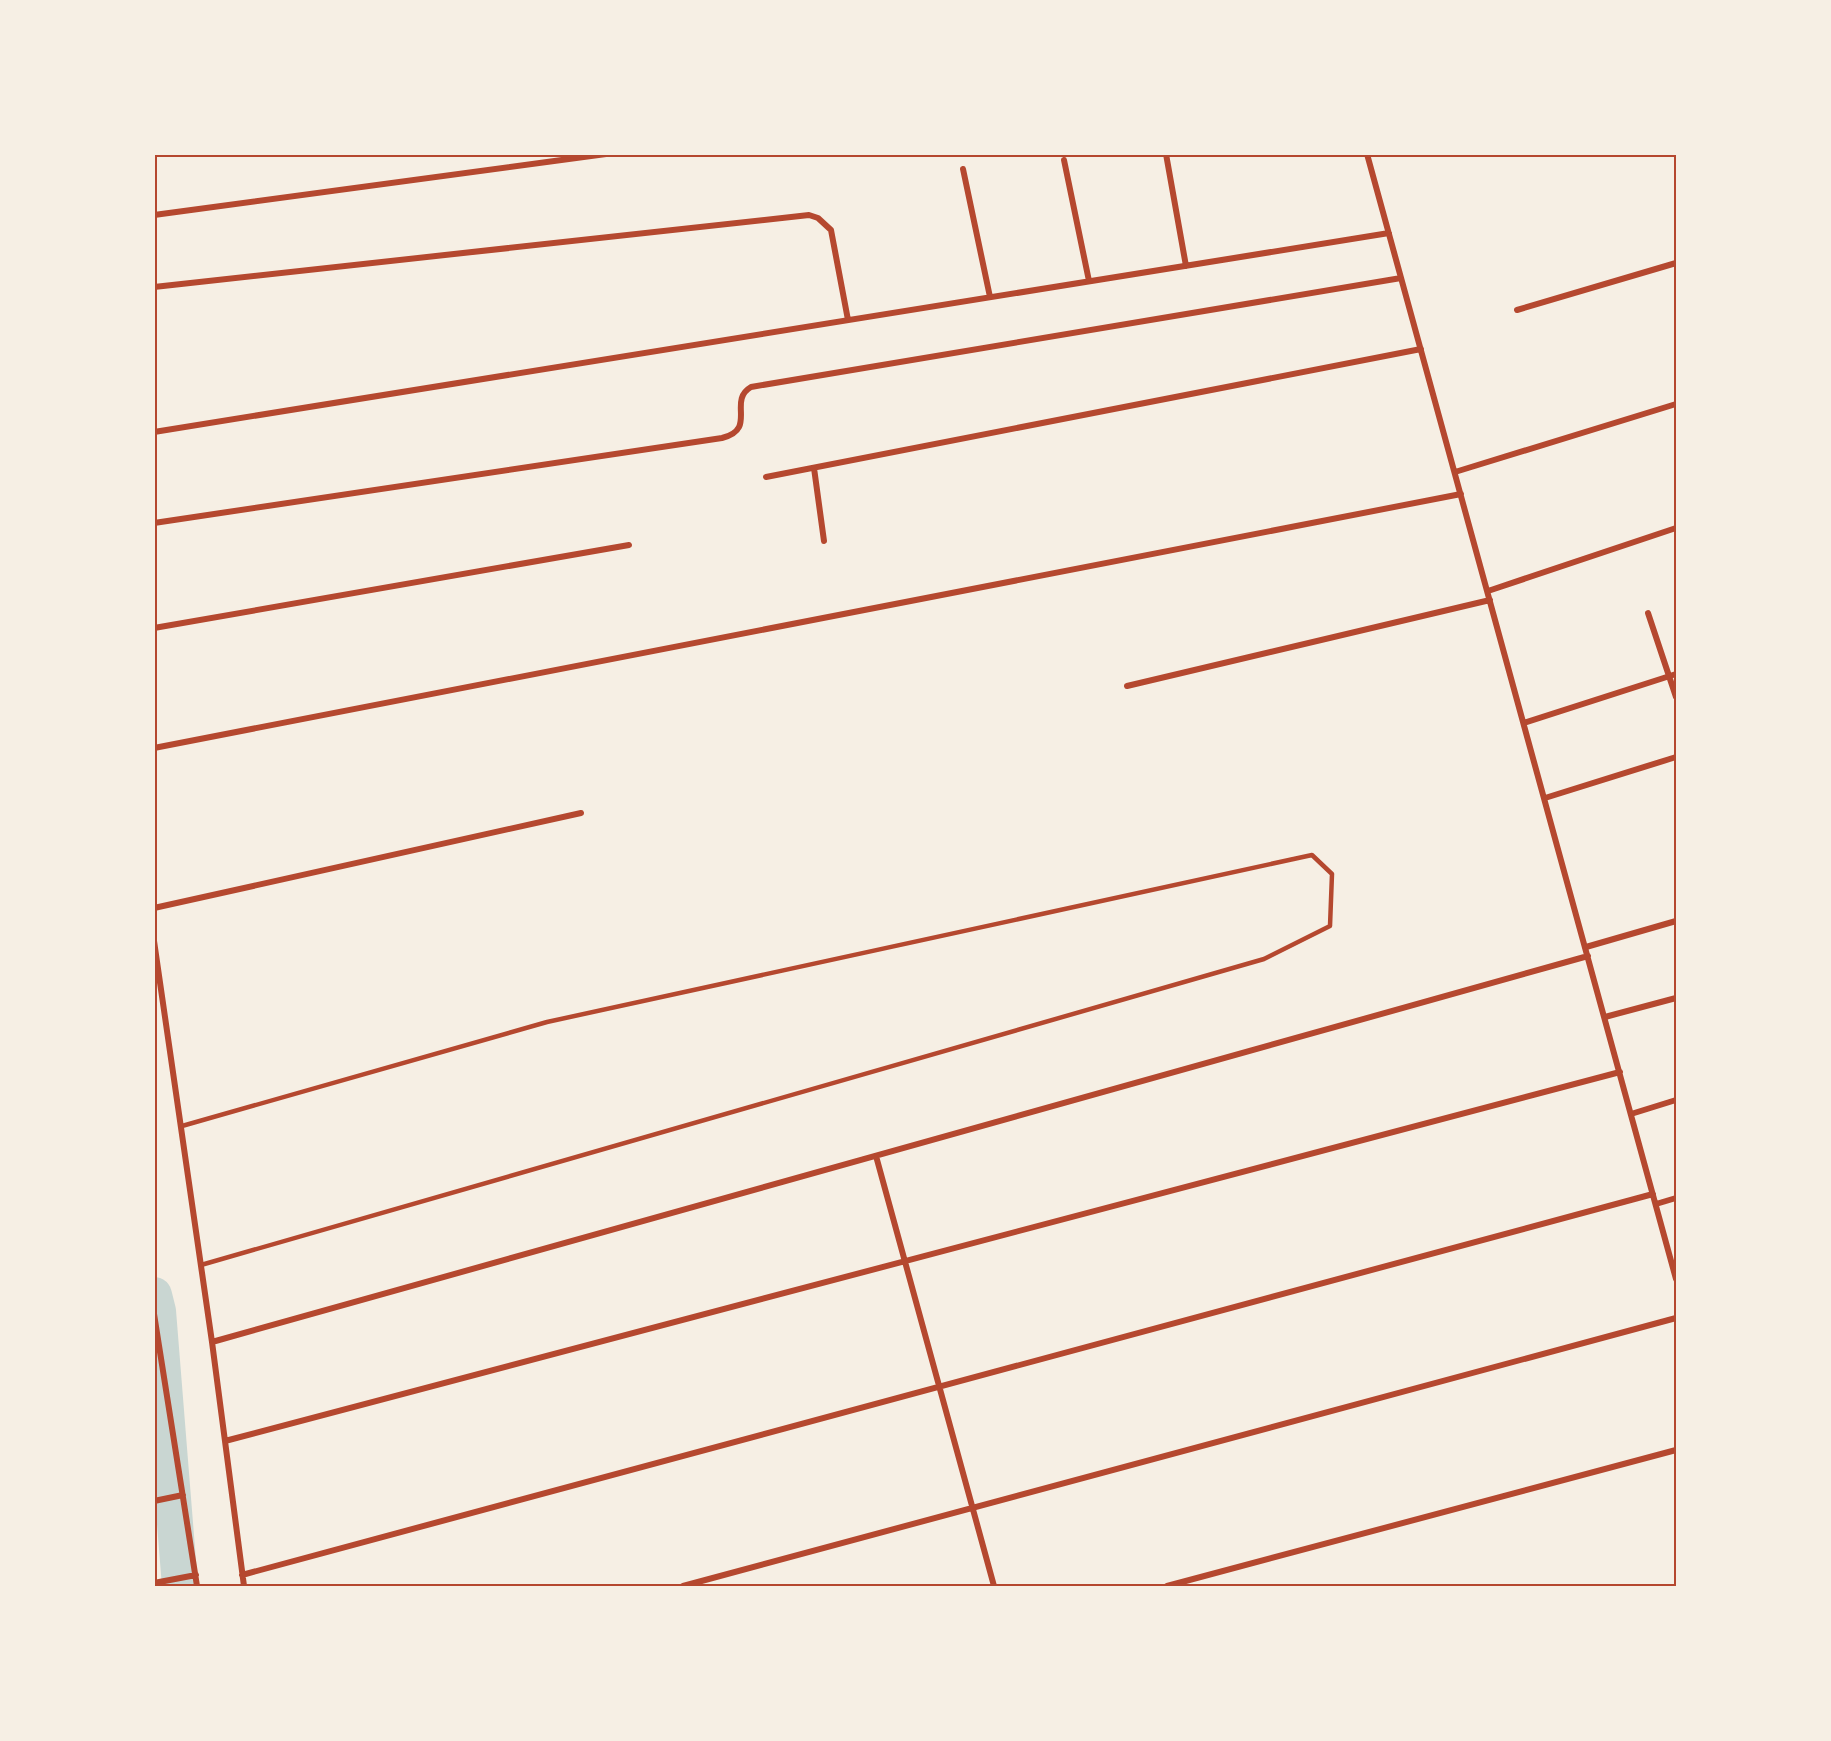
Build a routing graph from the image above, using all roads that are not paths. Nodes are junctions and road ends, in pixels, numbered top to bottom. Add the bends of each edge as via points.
1 (606, 154) edge
2 (1166, 154) edge
3 (1367, 154) edge
4 (1064, 160) dead end
5 (963, 170) dead end
6 (154, 215) edge
7 (1389, 233) junction
8 (1677, 263) edge
9 (1185, 266) junction
10 (1401, 278) junction
11 (1089, 281) junction
12 (154, 287) edge
13 (990, 297) junction
14 (1517, 310) dead end
15 (848, 320) junction
16 (1421, 349) junction
17 (1677, 404) edge
18 (154, 432) edge
19 (814, 468) junction
20 (1455, 472) junction
21 (766, 477) dead end
22 (1461, 494) junction
23 (154, 523) edge
24 (1677, 528) edge
25 (824, 541) dead end
26 (628, 545) dead end
27 (1488, 591) junction
28 (1490, 600) junction
29 (1648, 613) dead end
30 (154, 628) edge
31 (1673, 675) edge
32 (1127, 686) dead end
33 (1677, 697) edge
34 (1524, 723) junction
35 (154, 748) edge
36 (1677, 757) edge
37 (1545, 798) junction
38 (581, 813) dead end
39 (154, 908) edge
40 (1677, 921) edge
41 (154, 941) edge
42 (1586, 947) junction
43 (1588, 956) junction
44 (1677, 998) edge
45 (1605, 1017) junction
46 (1620, 1072) junction
47 (1677, 1100) edge
48 (1631, 1114) junction
49 (182, 1126) junction
50 (876, 1156) junction
51 (1653, 1194) junction
52 (1677, 1198) edge
53 (1656, 1204) junction
54 (905, 1262) junction
55 (201, 1265) junction
56 (1677, 1279) edge
57 (154, 1314) edge
58 (1677, 1318) edge
59 (212, 1342) junction
60 (158, 1353) edge
61 (939, 1387) junction
62 (225, 1442) junction
63 (1677, 1450) edge
64 (183, 1495) junction
65 (154, 1501) edge
66 (973, 1509) junction
67 (196, 1575) junction
68 (242, 1575) junction
69 (154, 1583) edge
70 (197, 1587) edge
71 (244, 1587) edge
72 (683, 1587) edge
73 (994, 1587) edge
74 (1167, 1587) edge

1 - 6 street
2 - 9 street
3 - 7 street
4 - 11 street
5 - 13 street
7 - 9 street
7 - 10 street
8 - 14 street
9 - 11 street
10 - 16 street
10 - 23 street via 751,387 741,399 739,428 722,438
11 - 13 street
12 - 15 street via 809,215 831,230
13 - 15 street
15 - 18 street
16 - 19 street
16 - 20 street
17 - 20 street
19 - 21 street
19 - 25 street
20 - 22 street
22 - 27 street
22 - 35 street
24 - 27 street
26 - 30 street
27 - 28 street
28 - 32 street
28 - 34 street
29 - 31 street
31 - 33 street
31 - 34 street
34 - 37 street
36 - 37 street
37 - 42 street
38 - 39 street
40 - 42 street
41 - 49 street
42 - 43 street
43 - 45 street
43 - 50 street
44 - 45 street
45 - 46 street
46 - 48 street
46 - 54 street
47 - 48 street
48 - 51 street
49 - 55 street
49 - 55 lane via 582,1014 1312,855 1332,873 1330,926 1264,959
50 - 54 street
50 - 59 street
51 - 53 street
51 - 61 street
52 - 53 street
53 - 56 street
54 - 61 street
54 - 62 street
55 - 59 street
57 - 60 street
58 - 66 street
59 - 62 street
60 - 64 street
61 - 66 street
61 - 68 street
62 - 68 street
63 - 74 street
64 - 65 street
64 - 67 street
66 - 72 street
66 - 73 street
67 - 69 street
67 - 70 street
68 - 71 street

